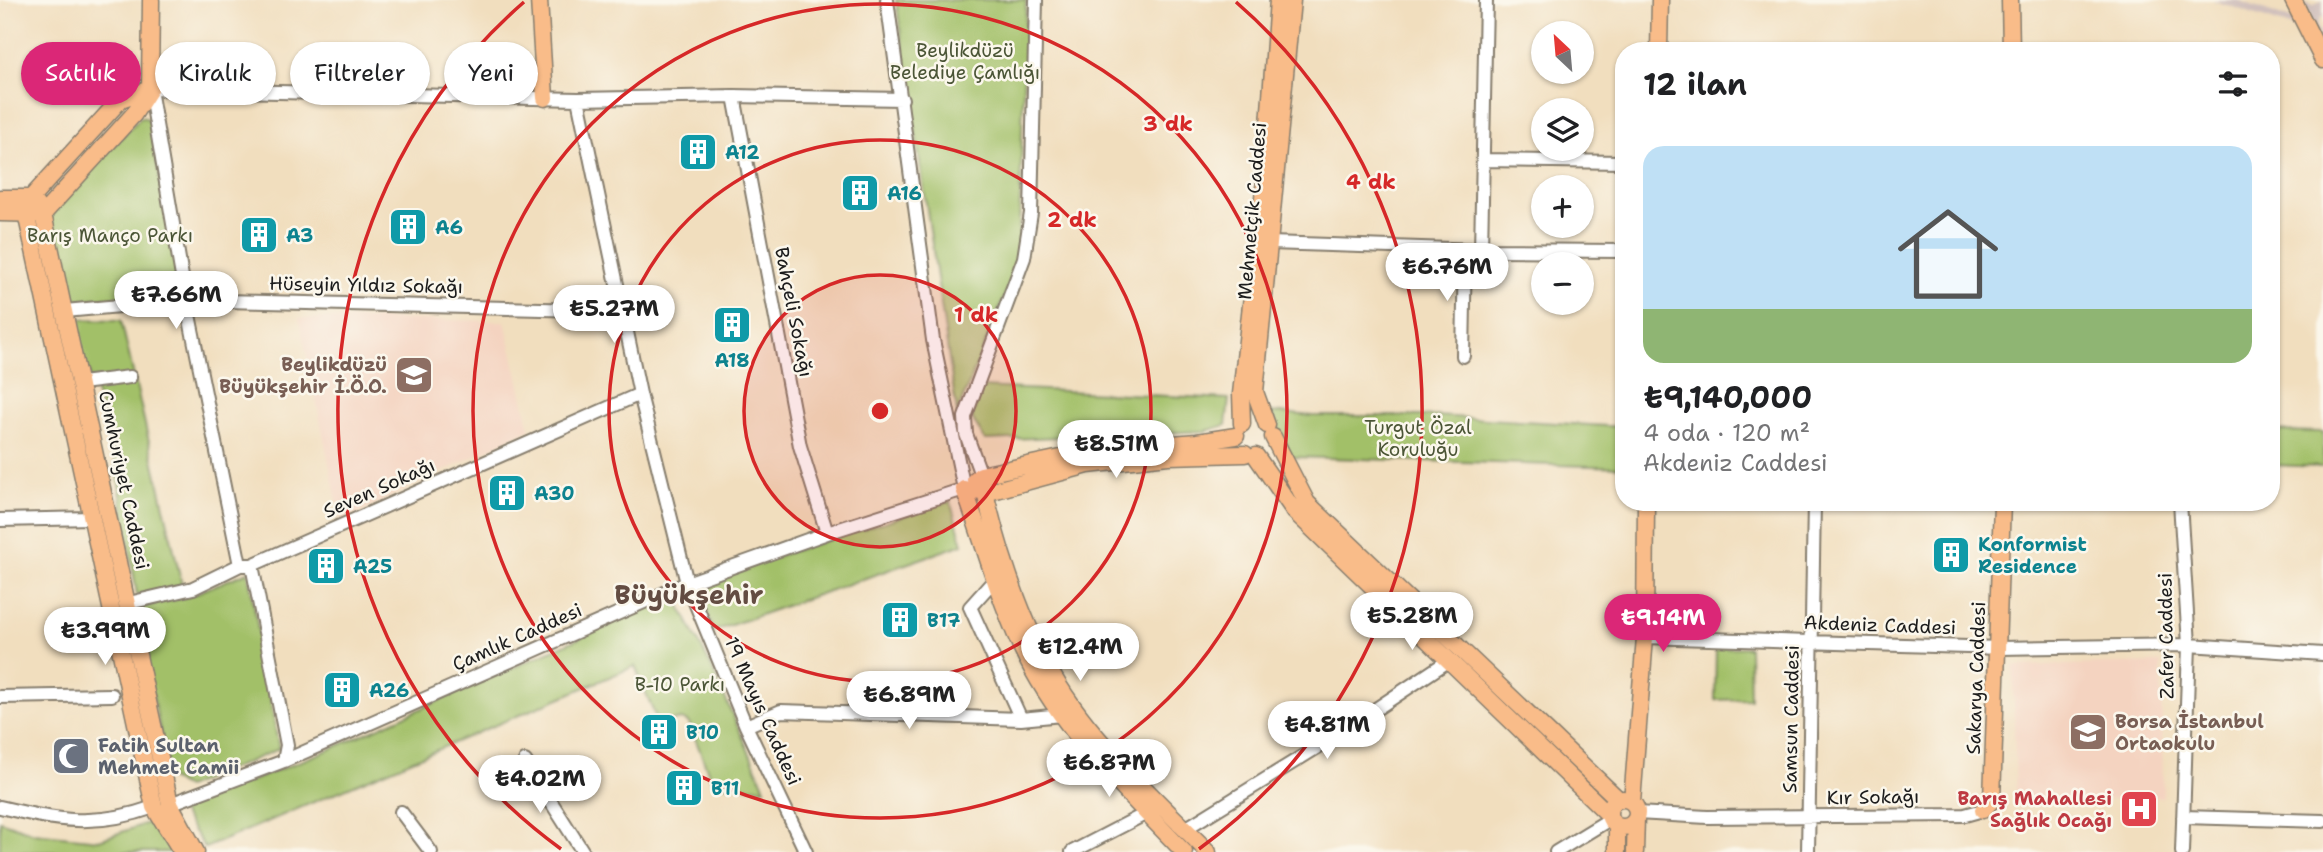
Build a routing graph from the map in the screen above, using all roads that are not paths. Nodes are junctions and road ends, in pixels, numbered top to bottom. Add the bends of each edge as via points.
1 (151, 0) edge
2 (539, 0) edge
3 (887, 0) edge
4 (1036, 0) edge
5 (1278, 0) edge
6 (1292, 0) edge
7 (1486, 0) edge
8 (1660, 0) edge
9 (2010, 0) edge
10 (2294, 0) edge
11 (1659, 42) edge
12 (2011, 42) edge
13 (2323, 60) edge
14 (150, 89) junction
15 (734, 96) junction
16 (545, 98) junction
17 (578, 99) junction
18 (902, 99) junction
19 (1483, 160) junction
20 (1615, 162) edge
21 (0, 198) edge
22 (29, 206) junction
23 (0, 213) edge
24 (43, 214) junction
25 (1265, 242) junction
26 (1465, 250) junction
27 (1481, 250) junction
28 (1615, 251) edge
29 (187, 300) junction
30 (65, 311) junction
31 (624, 311) junction
32 (47, 313) junction
33 (1463, 356) dead end
34 (130, 377) dead end
35 (81, 383) junction
36 (640, 394) junction
37 (1239, 430) junction
38 (1270, 431) junction
39 (1250, 455) junction
40 (981, 475) junction
41 (964, 489) junction
42 (985, 494) junction
43 (1646, 511) edge
44 (1814, 511) edge
45 (2002, 511) edge
46 (2181, 511) edge
47 (92, 519) junction
48 (110, 519) junction
49 (0, 520) edge
50 (827, 533) junction
51 (246, 565) junction
52 (996, 578) junction
53 (687, 583) junction
54 (129, 603) junction
55 (1646, 637) junction
56 (1811, 643) junction
57 (2189, 645) junction
58 (2000, 648) junction
59 (2323, 654) edge
60 (1448, 661) junction
61 (112, 695) dead end
62 (0, 697) edge
63 (1062, 715) junction
64 (1021, 719) junction
65 (746, 726) junction
66 (284, 761) junction
67 (525, 761) dead end
68 (162, 806) junction
69 (0, 807) edge
70 (1631, 808) junction
71 (1983, 810) joint
72 (401, 812) dead end
73 (1147, 813) junction
74 (1809, 817) junction
75 (2183, 817) junction
76 (1612, 820) junction
77 (2323, 821) edge
78 (1185, 829) junction
79 (802, 851) edge
80 (182, 852) edge
81 (196, 852) edge
82 (431, 852) edge
83 (583, 852) edge
84 (1072, 852) edge
85 (1184, 852) edge
86 (1208, 852) edge
87 (1556, 852) edge
88 (1617, 852) edge
89 (1635, 852) edge
90 (1808, 852) edge
91 (2182, 852) edge

1 - 14 main road
2 - 16 main road
3 - 18 street
4 - 40 street via 1031,213 1026,247 965,417 966,434
5 - 25 main road, Mehmetçik Caddesi
6 - 25 main road, Mehmetçik Caddesi
7 - 19 street
8 - 11 main road
9 - 12 main road
10 - 13 main road
14 - 16 street
14 - 22 main road via 121,99
14 - 24 main road via 134,114
14 - 29 street
15 - 17 street
15 - 18 street
15 - 50 street, Bahçeli Sokağı via 800,446
16 - 17 street
17 - 31 street, 19 Mayıs Caddesi
18 - 41 street via 933,340
19 - 20 street
19 - 27 street
21 - 22 main road
22 - 23 main road
22 - 24 main road, Cumhuriyet Caddesi
22 - 32 main road, Cumhuriyet Caddesi
24 - 30 main road, Cumhuriyet Caddesi
25 - 26 street
25 - 37 main road, Mehmetçik Caddesi
25 - 38 main road, Mehmetçik Caddesi via 1255,392
26 - 27 street
26 - 33 street
27 - 28 street
29 - 30 street, Hüseyin Yıldız Sokağı
29 - 31 street, Hüseyin Yıldız Sokağı
29 - 51 street
30 - 32 main road
30 - 35 main road, Cumhuriyet Caddesi
31 - 36 street, 19 Mayıs Caddesi
32 - 47 main road, Cumhuriyet Caddesi
34 - 35 street
35 - 48 main road, Cumhuriyet Caddesi
36 - 51 street, Seven Sokağı
36 - 53 street, 19 Mayıs Caddesi
37 - 38 main road via 1257,420
37 - 39 main road via 1238,446
37 - 40 main road via 1197,442 1099,450
38 - 39 main road via 1267,451
38 - 70 main road, Mehmetçik Caddesi via 1307,503
39 - 42 main road via 1168,456 1088,465
39 - 60 main road via 1295,512
40 - 41 main road
40 - 42 main road
41 - 42 main road
41 - 50 street, Çamlık Caddesi
41 - 52 main road
42 - 78 main road via 1021,607 1048,667 1086,721
43 - 55 main road
44 - 56 street, Samsun Caddesi
45 - 58 main road, Sakarya Caddesi
46 - 57 street, Zafer Caddesi
47 - 48 main road
47 - 49 street
47 - 68 main road, Cumhuriyet Caddesi
48 - 54 main road, Cumhuriyet Caddesi
50 - 53 street, Çamlık Caddesi
51 - 54 street, Seven Sokağı via 193,588
51 - 66 street via 287,745
52 - 63 main road via 1024,653
52 - 64 street via 970,607
53 - 65 street, 19 Mayıs Caddesi
53 - 66 street, Çamlık Caddesi
54 - 68 main road, Cumhuriyet Caddesi
55 - 56 street, Akdeniz Caddesi
55 - 70 main road
56 - 58 street, Akdeniz Caddesi
56 - 74 street, Samsun Caddesi
57 - 58 street, Akdeniz Caddesi
57 - 59 street, Akdeniz Caddesi
57 - 75 street, Zafer Caddesi
58 - 71 main road, Sakarya Caddesi via 1992,800
60 - 76 main road
60 - 78 street
61 - 62 street
63 - 64 street
63 - 73 main road
64 - 65 street via 781,711
65 - 79 street, 19 Mayıs Caddesi
66 - 68 street, Çamlık Caddesi
67 - 83 street
68 - 69 street, Çamlık Caddesi via 89,823
68 - 80 main road, Cumhuriyet Caddesi
68 - 81 main road, Cumhuriyet Caddesi
70 - 74 street, Kır Sokağı
70 - 76 main road via 1611,805
70 - 76 main road via 1626,827
70 - 89 main road
71 - 74 street, Kır Sokağı via 1965,815
72 - 82 street
73 - 84 street
73 - 85 main road
74 - 90 street, Samsun Caddesi
75 - 77 street
75 - 91 street, Zafer Caddesi
76 - 87 street
76 - 88 main road
78 - 86 main road

